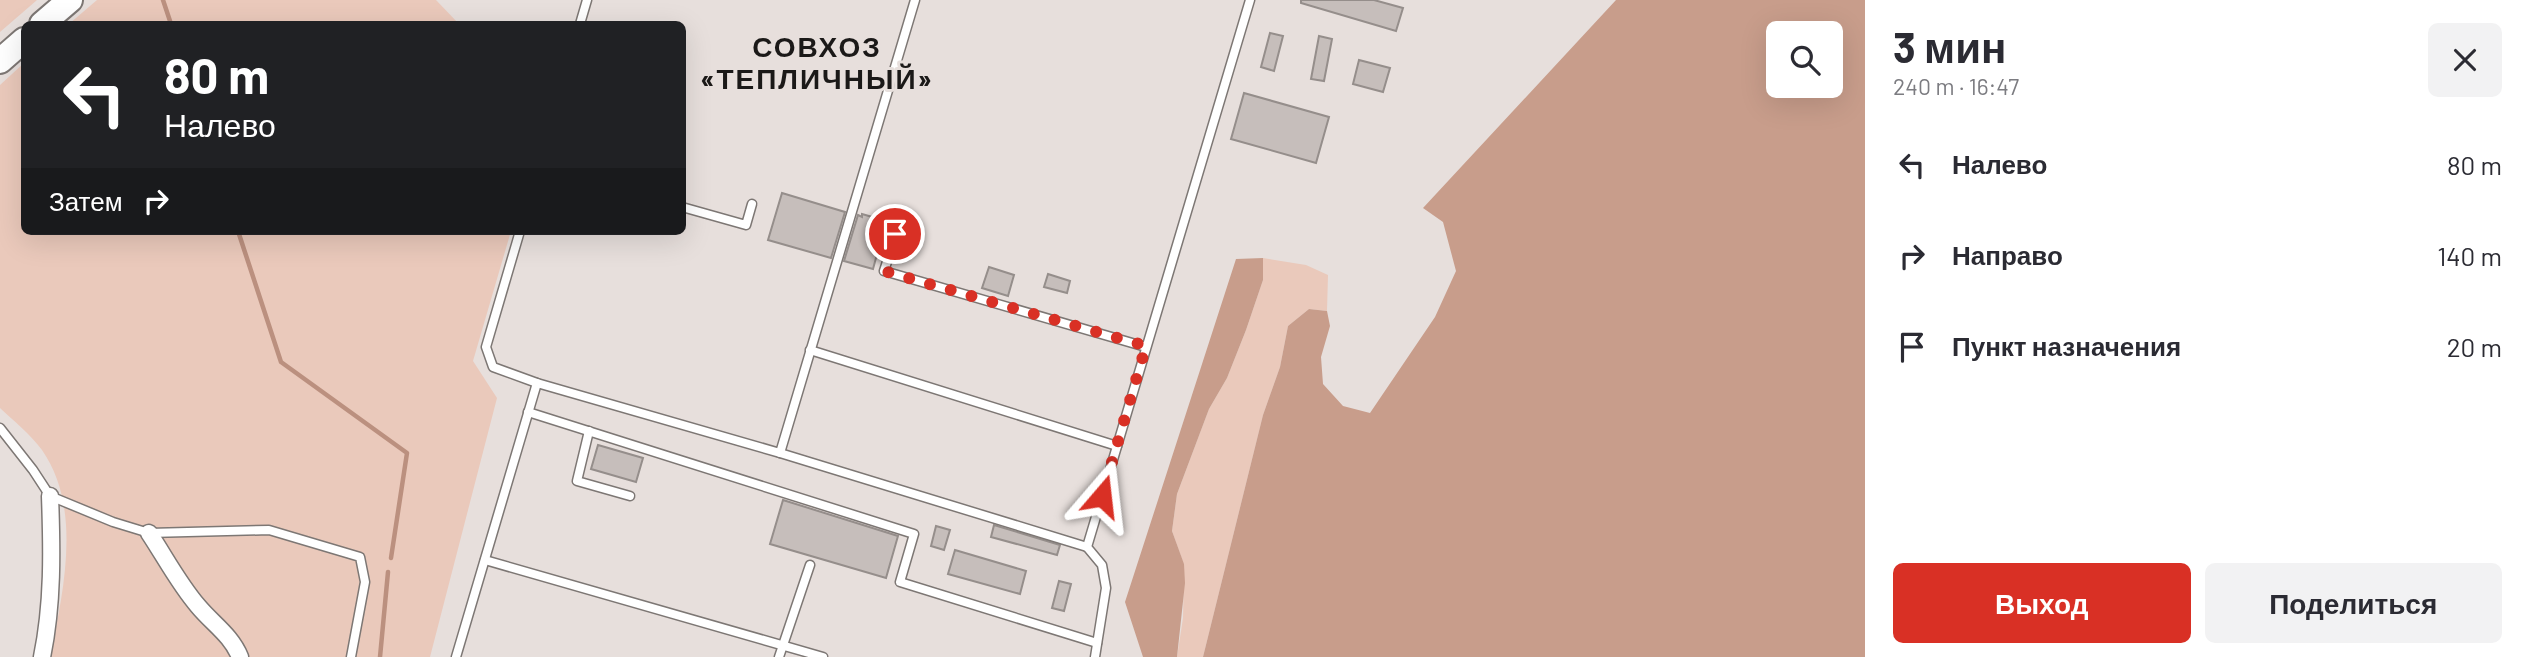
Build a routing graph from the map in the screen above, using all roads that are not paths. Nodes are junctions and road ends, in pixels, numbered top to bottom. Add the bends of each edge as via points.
1 (70, 0) edge
2 (587, 0) edge
3 (915, 0) edge
4 (1250, 0) edge
5 (46, 21) edge
6 (581, 21) edge
7 (21, 43) edge
8 (0, 61) edge
9 (752, 204) dead end
10 (686, 208) edge
11 (895, 234) dead end
12 (519, 235) edge
13 (1146, 346) junction
14 (810, 350) junction
15 (537, 383) junction
16 (528, 412) junction
17 (0, 428) edge
18 (589, 431) junction
19 (1117, 446) junction
20 (780, 453) junction
21 (50, 496) junction
22 (630, 496) dead end
23 (149, 533) junction
24 (1087, 547) junction
25 (485, 559) junction
26 (810, 565) dead end
27 (1097, 643) junction
28 (783, 646) junction
29 (42, 657) edge
30 (240, 657) edge
31 (351, 657) edge
32 (456, 657) edge
33 (779, 657) edge
34 (823, 657) edge
35 (1095, 657) edge

1 - 5 main road
2 - 6 lane
3 - 14 lane
4 - 13 lane
7 - 8 main road
9 - 10 lane via 746,225
11 - 13 lane via 884,271
12 - 15 lane via 486,347 493,367
13 - 19 lane
14 - 19 lane
14 - 20 lane
15 - 16 lane
15 - 20 lane
16 - 18 lane
16 - 25 lane
17 - 21 lane
18 - 22 lane via 576,481
18 - 27 lane via 914,534 900,582
19 - 24 lane
20 - 24 lane
21 - 23 lane
21 - 29 street via 50,610
23 - 30 street via 187,592
23 - 31 lane via 269,530 360,557 365,582
24 - 27 lane via 1102,565 1106,588
25 - 28 lane
25 - 32 lane
26 - 28 lane
27 - 35 lane
28 - 33 lane
28 - 34 lane

